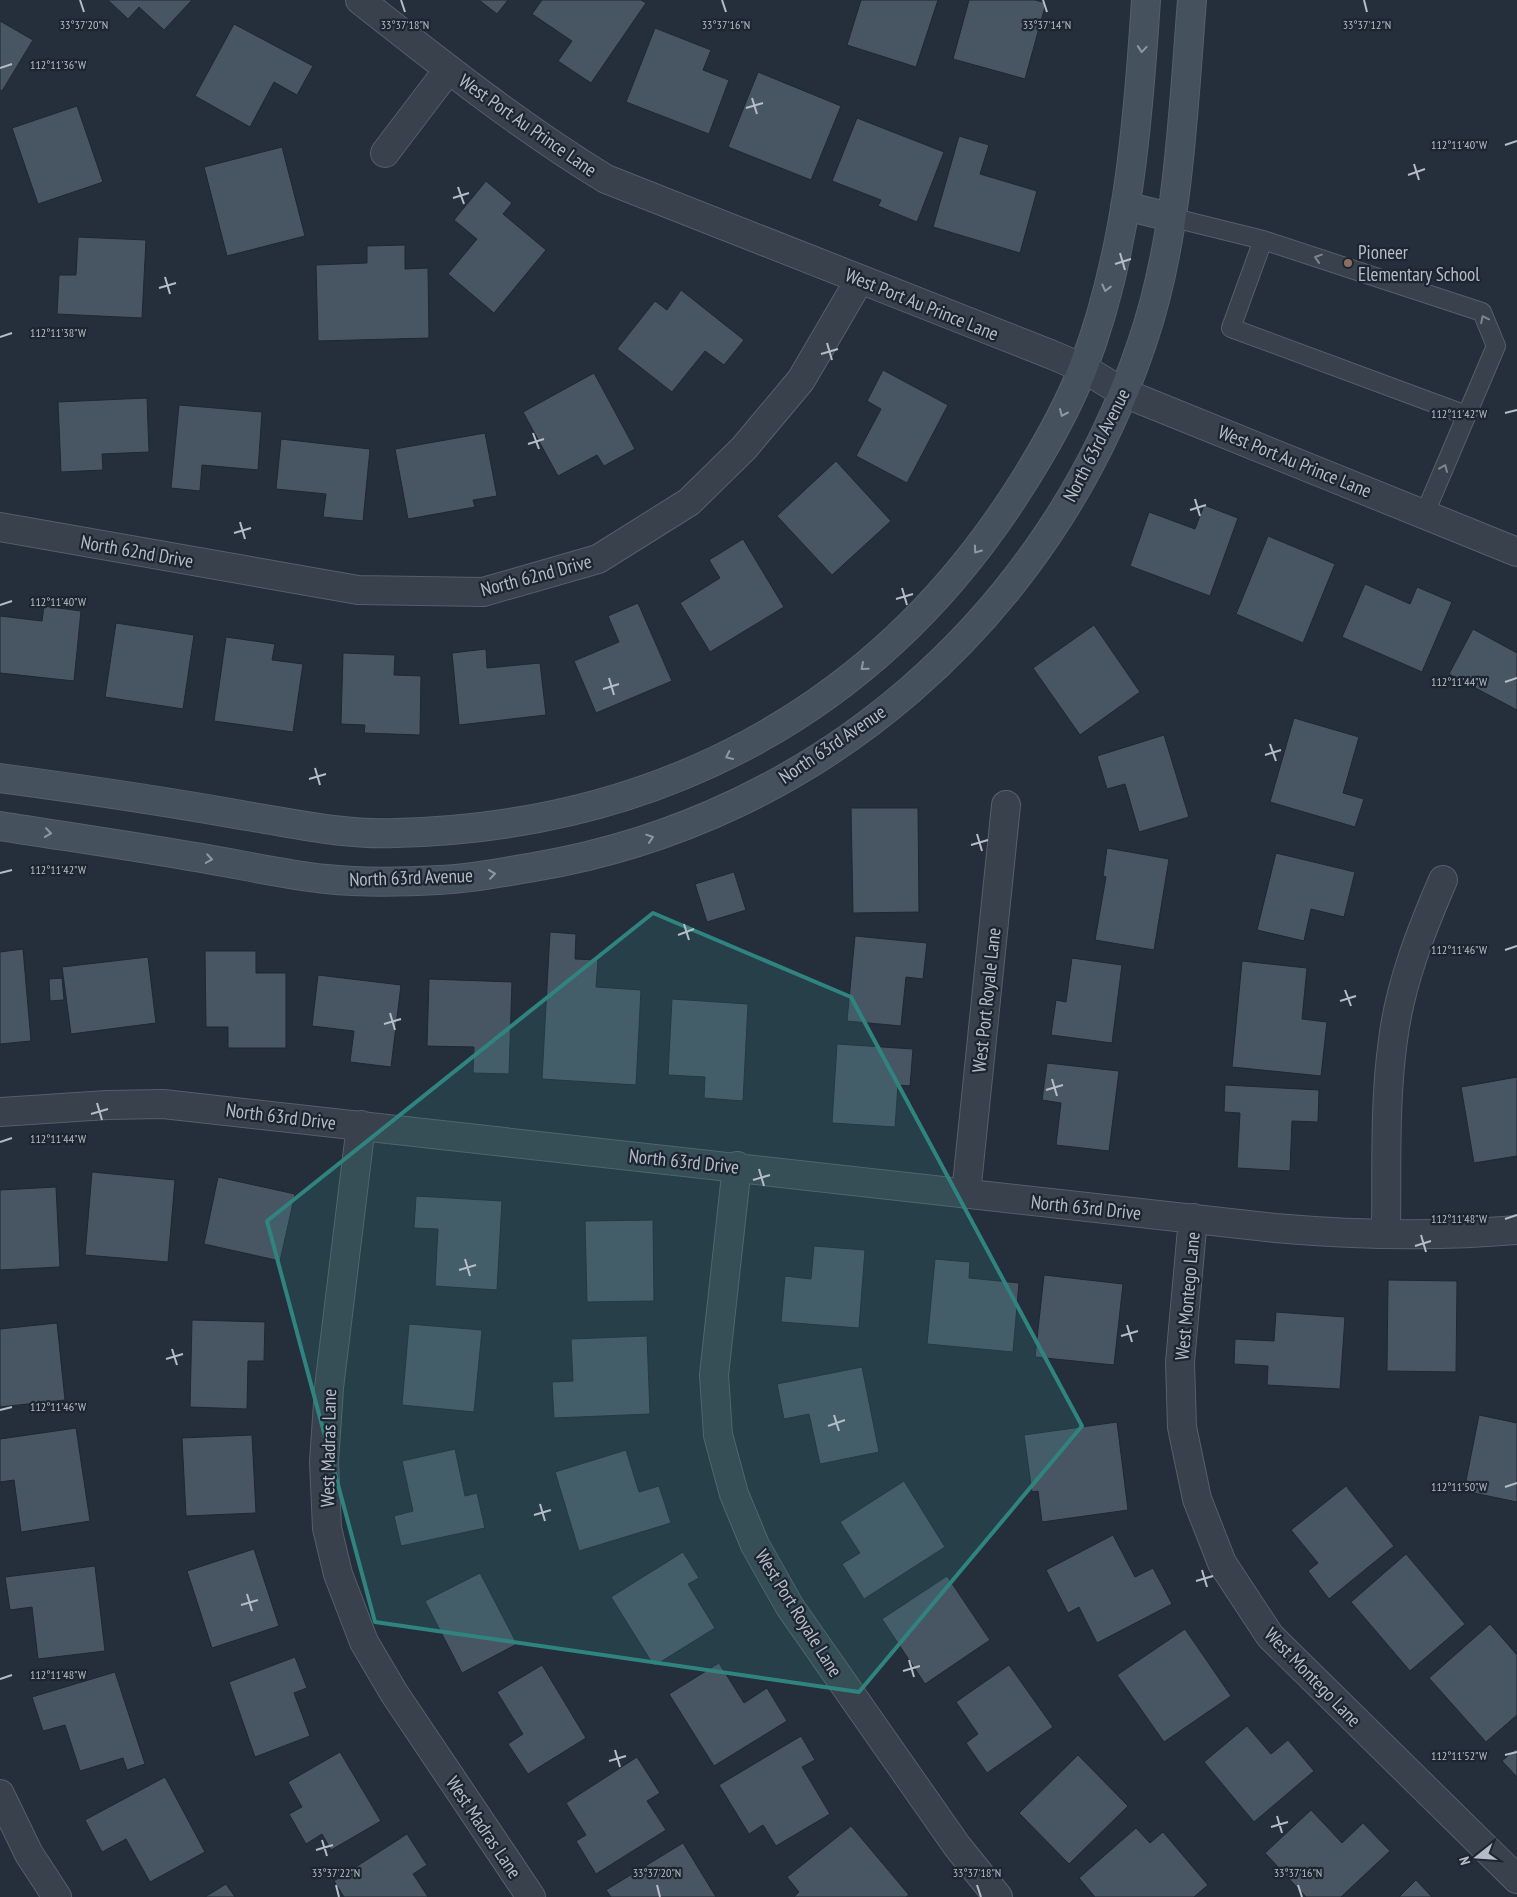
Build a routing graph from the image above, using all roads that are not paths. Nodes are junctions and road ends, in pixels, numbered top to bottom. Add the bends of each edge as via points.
1 (360, 0) edge
2 (1146, 0) edge
3 (1192, 0) edge
4 (448, 70) junction
5 (385, 153) dead end
6 (1125, 206) junction
7 (1170, 217) junction
8 (1262, 240) junction
9 (860, 279) junction
10 (1083, 368) junction
11 (1124, 392) junction
12 (1466, 414) junction
13 (1425, 513) junction
14 (0, 528) edge
15 (1517, 552) edge
16 (0, 778) edge
17 (1006, 806) dead end
18 (0, 826) edge
19 (1443, 880) dead end
20 (0, 1112) edge
21 (361, 1125) junction
22 (737, 1166) junction
23 (966, 1194) junction
24 (1193, 1218) junction
25 (1517, 1230) edge
26 (1386, 1234) junction
27 (0, 1794) edge
28 (1517, 1879) edge
29 (57, 1897) edge
30 (531, 1897) edge
31 (998, 1897) edge

1 - 4 street, West Port Au Prince Lane
2 -> 6 street via 1132,167
3 - 7 street, North 63rd Avenue
4 - 5 street
4 - 9 street, West Port Au Prince Lane via 553,146 606,179
6 - 7 street
6 -> 10 street via 1100,315
7 - 8 lane
7 - 11 street, North 63rd Avenue via 1160,276 1143,341
12 -> 8 lane via 1496,346 1482,312
8 - 12 lane via 1230,328
9 - 10 street, West Port Au Prince Lane
9 - 14 street, North 62nd Drive via 802,380 744,448 689,502 598,559 483,592 358,590
10 - 11 street, West Port Au Prince Lane
10 -> 16 street via 1058,424 1001,516 963,568 928,608 847,681 798,716 747,747 640,793 540,818 392,834 310,828
11 - 13 street, West Port Au Prince Lane
18 -> 11 street, North 63rd Avenue via 327,879 387,881 445,880 555,863 603,853 699,821 816,760 879,715 939,665 987,617 1072,496
13 -> 12 lane
13 - 15 street, West Port Au Prince Lane
17 - 23 street, West Port Royale Lane
19 - 26 street via 1421,932 1404,985 1393,1039 1388,1100
20 - 21 street, North 63rd Drive via 107,1104 163,1104
21 - 22 street, North 63rd Drive
21 - 30 street, West Madras Lane via 328,1388 324,1462 327,1528 338,1574 364,1642 399,1701
22 - 23 street, North 63rd Drive
22 - 31 street, West Port Royale Lane via 714,1376 718,1435 734,1494 755,1545 790,1607 957,1846
23 - 24 street, North 63rd Drive
24 - 26 street, North 63rd Drive via 1326,1232
24 - 28 street, West Montego Lane via 1180,1362 1182,1427 1197,1499 1222,1563 1270,1636
25 - 26 street, North 63rd Drive via 1470,1234
27 - 29 street via 29,1854

